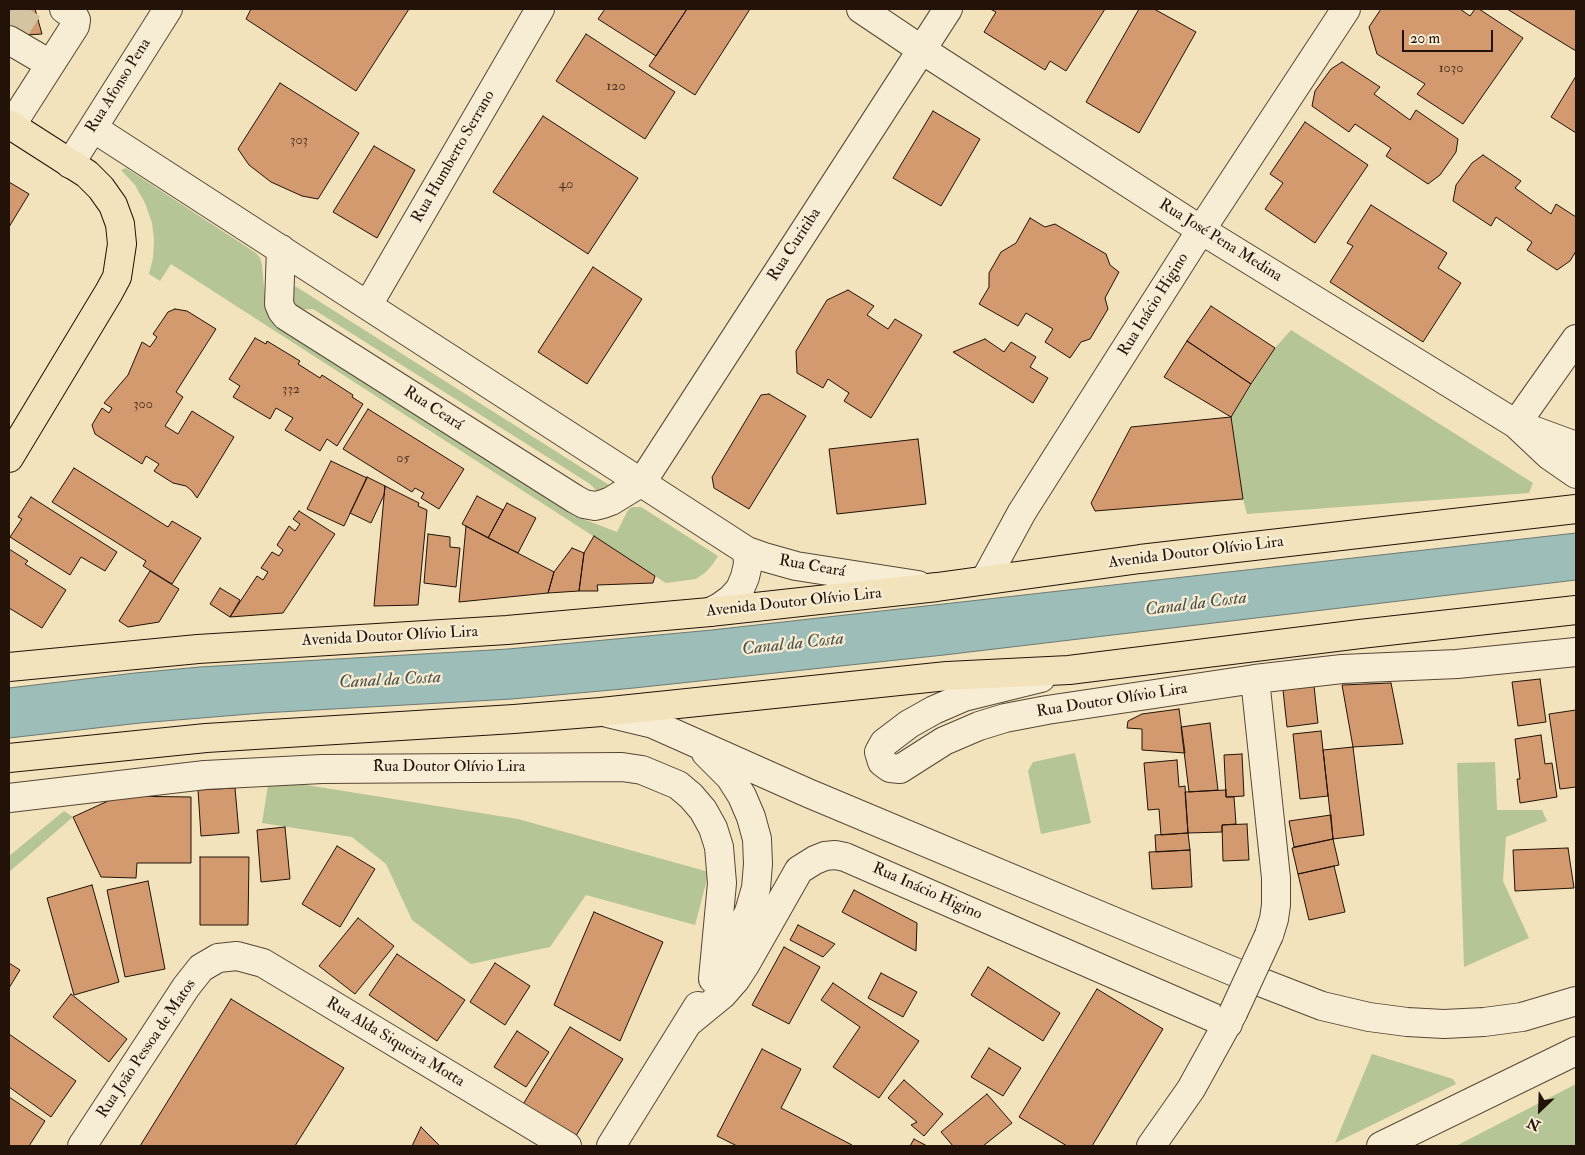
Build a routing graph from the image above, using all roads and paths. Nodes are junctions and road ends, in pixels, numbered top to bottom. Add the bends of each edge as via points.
1 (64, 9) edge
2 (168, 9) edge
3 (540, 9) edge
4 (861, 9) edge
5 (948, 9) edge
6 (1346, 9) edge
7 (9, 40) edge
8 (51, 48) junction
9 (922, 50) junction
10 (10, 125) edge
11 (94, 128) junction
12 (70, 164) junction
13 (1201, 230) junction
14 (281, 249) junction
15 (368, 305) junction
16 (1576, 339) edge
17 (1516, 424) junction
18 (1576, 446) edge
19 (9, 458) edge
20 (1576, 474) edge
21 (642, 482) junction
22 (1576, 509) edge
23 (747, 551) junction
24 (984, 580) junction
25 (937, 587) junction
26 (1576, 610) edge
27 (710, 612) junction
28 (1576, 652) edge
29 (9, 667) edge
30 (1069, 670) junction
31 (1255, 679) junction
32 (601, 712) junction
33 (678, 735) junction
34 (9, 758) edge
35 (9, 798) edge
36 (218, 958) joint
37 (713, 979) junction
38 (1576, 1002) edge
39 (1230, 1018) junction
40 (689, 1022) junction
41 (1576, 1052) edge
42 (82, 1146) edge
43 (567, 1146) edge
44 (611, 1146) edge
45 (1151, 1146) edge
46 (1381, 1146) edge

1 - 8 street via 74,16 75,26
2 - 11 street, Rua Afonso Pena
3 - 15 street, Rua Humberto Serrano
4 - 9 street, Rua José Pena Medina
5 - 9 street, Rua Curitiba
6 - 13 street, Rua Inácio Higino
7 - 8 street
8 - 10 street
9 - 13 street, Rua José Pena Medina
9 - 21 street, Rua Curitiba
10 - 12 main road
11 - 12 street, Rua Afonso Pena
11 - 14 street, Rua Ceará
12 - 19 main road via 102,188 113,206 120,224 121,261 109,292
13 - 17 street, Rua José Pena Medina
13 - 24 street, Rua Inácio Higino via 1022,512
14 - 15 street, Rua Ceará
14 - 21 street, Rua Ceará via 279,304 286,316 584,504 595,506 611,501
15 - 21 street, Rua Ceará
16 - 17 street
17 - 18 street
17 - 20 street, Rua José Pena Medina via 1550,456
21 - 23 street, Rua Ceará
22 - 24 main road, Avenida Doutor Olívio Lira
23 - 25 street, Rua Ceará via 796,566
23 - 27 street via 746,577 740,589
24 - 25 main road, Avenida Doutor Olívio Lira
25 - 27 main road, Avenida Doutor Olívio Lira
26 - 30 main road
27 - 29 main road, Avenida Doutor Olívio Lira via 527,629 198,649
28 - 31 street, Rua Doutor Olívio Lira via 1458,664 1364,667
30 - 31 street, Rua Doutor Olívio Lira via 964,698 934,710 884,743 880,752 882,762 900,770 944,742 1005,718
30 - 32 main road via 947,676
31 - 39 street, bridge via 1276,905 1269,935
32 - 33 street via 653,724
32 - 34 main road via 216,737
33 - 37 street, Rua Inácio Higino via 715,760 730,777 742,796 757,839 756,888 749,912
33 - 38 street via 1237,974 1322,1006 1369,1017 1444,1024 1522,1017
35 - 37 street, Rua Doutor Olívio Lira via 205,775 322,769 622,767 642,770 678,785 703,810 713,828 719,846 722,883
36 - 42 street, Rua João Pessoa de Matos via 201,968 186,987
36 - 43 street, Rua Alda Siqueira Motta via 237,956 263,963
37 - 40 street, Rua Inácio Higino
39 - 40 street, Rua Inácio Higino via 835,855 815,860 799,870 736,979
39 - 45 street via 1190,1089
40 - 44 street, Rua Inácio Higino
41 - 46 street

